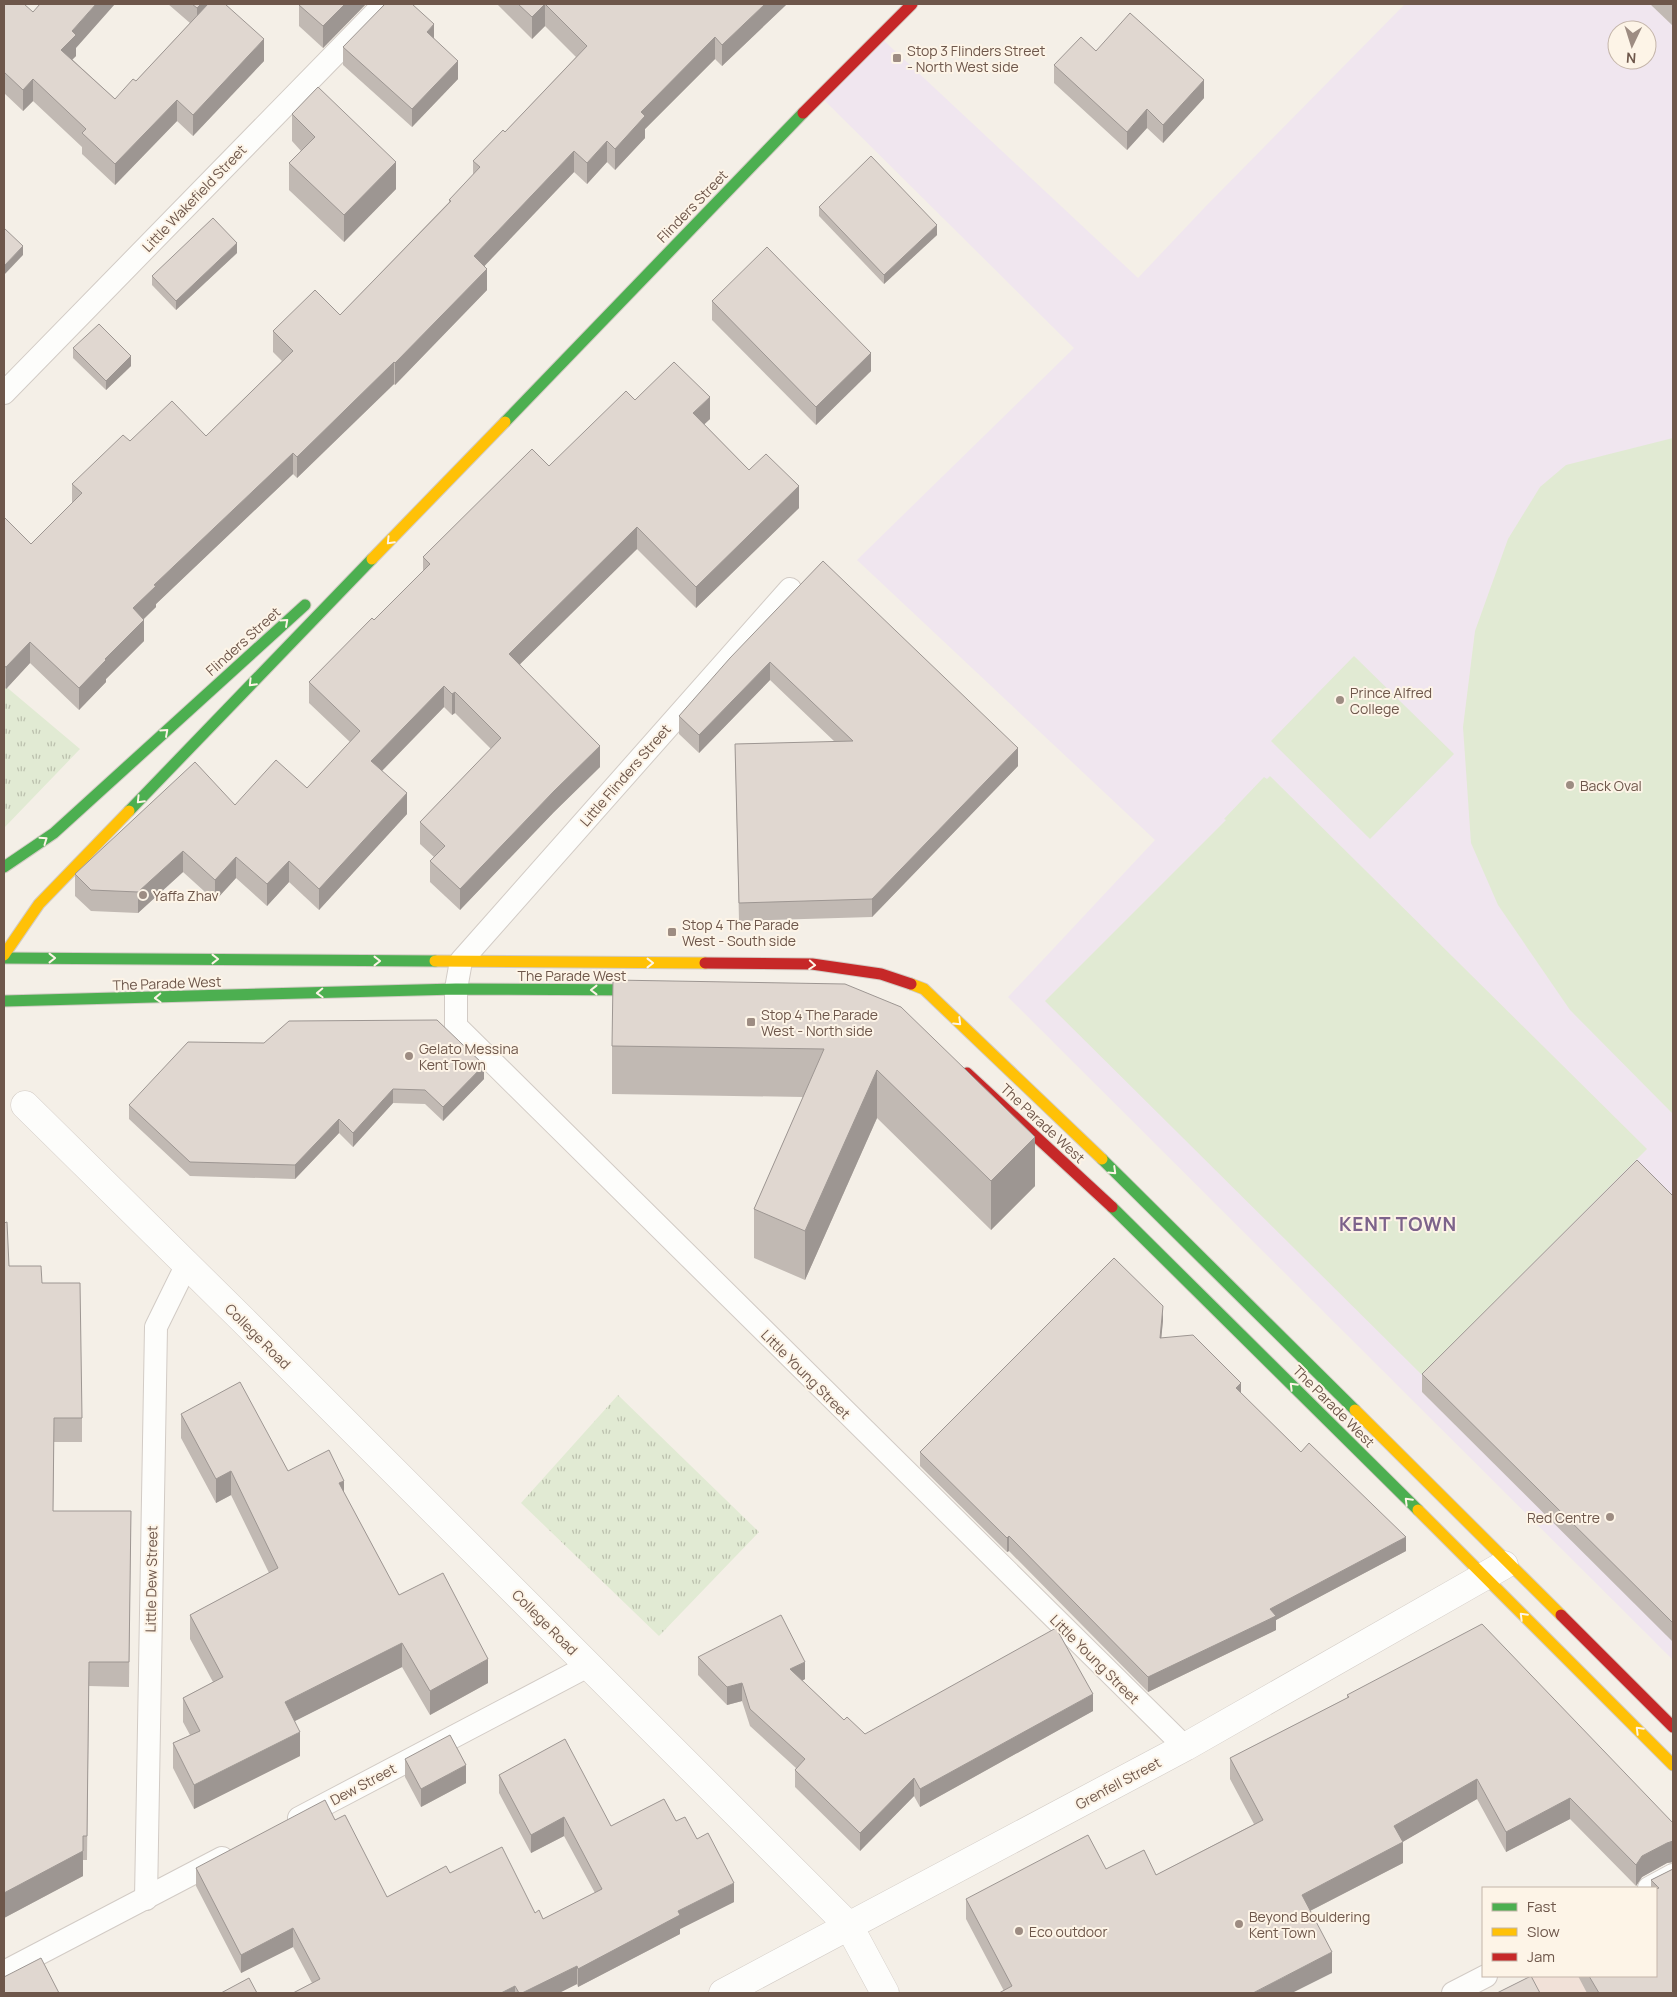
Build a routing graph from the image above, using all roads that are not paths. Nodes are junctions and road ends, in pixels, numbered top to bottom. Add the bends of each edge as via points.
1 (384, 4) edge
2 (912, 4) edge
3 (4, 393) edge
4 (496, 431) junction
5 (364, 551) dead end
6 (790, 589) dead end
7 (312, 598) dead end
8 (4, 867) edge
9 (4, 956) edge
10 (461, 961) junction
11 (456, 989) junction
12 (662, 990) edge
13 (4, 1001) edge
14 (958, 1065) edge
15 (25, 1105) dead end
16 (186, 1266) junction
17 (1507, 1563) junction
18 (1484, 1577) junction
19 (588, 1666) junction
20 (1673, 1727) edge
21 (1185, 1747) junction
22 (1673, 1764) edge
23 (278, 1829) edge
24 (242, 1848) edge
25 (1673, 1875) edge
26 (1651, 1887) edge
27 (146, 1899) junction
28 (849, 1926) junction
29 (4, 1972) edge
30 (1484, 1977) edge
31 (723, 1993) edge
32 (885, 1993) edge
33 (1453, 1993) edge

1 - 3 lane, Little Wakefield Street
2 - 4 street, Flinders Street
4 - 5 street, Flinders Street
4 -> 9 street, Flinders Street via 39,904
6 - 10 lane, Little Flinders Street
8 -> 7 street, Flinders Street via 54,833
9 -> 10 street, The Parade West
10 - 11 lane, Little Young Street
10 -> 17 street, The Parade West via 812,964 881,974 924,989 1156,1211
12 -> 11 street, The Parade West
11 -> 13 street, The Parade West
11 - 21 lane, Little Young Street via 456,1026
18 -> 14 street, The Parade West via 1129,1222
15 - 16 street, College Road
16 - 19 street, College Road
16 - 27 lane, Little Dew Street via 156,1327
17 - 18 street, Grenfell Street
17 - 20 street, The Parade West
18 - 21 street, Grenfell Street
22 -> 18 street, The Parade West
19 - 23 lane, Dew Street
19 - 28 street, College Road
21 - 28 street, Grenfell Street
24 - 27 lane
25 - 26 lane
27 - 29 lane
28 - 31 street, Grenfell Street
28 - 32 street, College Road
30 - 33 lane

